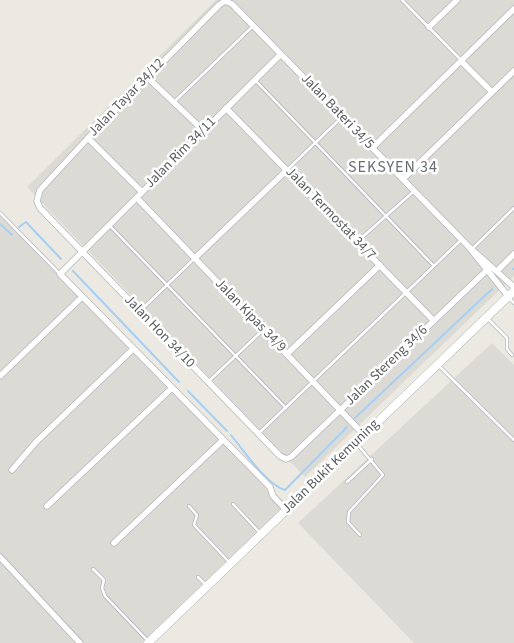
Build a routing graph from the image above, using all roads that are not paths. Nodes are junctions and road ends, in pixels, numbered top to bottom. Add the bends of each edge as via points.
1 (402, 0) edge
2 (457, 0) edge
3 (225, 1) joint
4 (514, 9) edge
5 (253, 26) junction
6 (429, 27) junction
7 (281, 54) junction
8 (461, 60) junction
9 (514, 71) edge
10 (147, 77) junction
11 (255, 80) junction
12 (492, 92) junction
13 (174, 102) junction
14 (226, 108) junction
15 (342, 117) junction
16 (204, 131) junction
17 (88, 138) junction
18 (315, 143) junction
19 (372, 148) junction
20 (287, 170) junction
21 (403, 179) junction
22 (414, 191) junction
23 (142, 192) junction
24 (136, 198) junction
25 (37, 201) joint
26 (514, 208) edge
27 (0, 213) edge
28 (386, 216) junction
29 (109, 225) junction
30 (462, 239) junction
31 (357, 242) junction
32 (470, 248) junction
33 (82, 252) junction
34 (514, 254) edge
35 (195, 258) junction
36 (380, 265) junction
37 (434, 266) junction
38 (498, 270) junction
39 (486, 271) junction
40 (60, 274) junction
41 (167, 284) junction
42 (512, 291) edge
43 (406, 292) junction
44 (82, 297) junction
45 (514, 303) edge
46 (140, 311) junction
47 (486, 318) junction
48 (434, 321) junction
49 (263, 329) junction
50 (133, 349) junction
51 (287, 354) junction
52 (512, 355) dead end
53 (235, 356) junction
54 (437, 364) junction
55 (0, 376) edge
56 (208, 382) junction
57 (313, 382) junction
58 (172, 388) junction
59 (286, 408) junction
60 (341, 410) junction
61 (258, 434) junction
62 (364, 434) junction
63 (223, 440) junction
64 (514, 440) edge
65 (356, 442) junction
66 (286, 459) joint
67 (372, 459) junction
68 (12, 470) dead end
69 (347, 482) dead end
70 (232, 504) dead end
71 (47, 506) dead end
72 (189, 506) dead end
73 (286, 510) junction
74 (261, 534) junction
75 (360, 535) dead end
76 (114, 543) dead end
77 (0, 557) edge
78 (230, 563) junction
79 (93, 569) dead end
80 (198, 577) dead end
81 (207, 586) junction
82 (148, 642) edge
83 (80, 643) edge

1 - 6 lane
2 - 6 street
3 - 5 street, Jalan Bateri 34/5
3 - 10 street, Jalan Tayar 34/12
4 - 8 street
5 - 7 street, Jalan Bateri 34/5
5 - 13 lane
6 - 8 lane
7 - 11 street, Jalan Rim 34/11
7 - 15 street, Jalan Bateri 34/5
8 - 12 street
8 - 19 street
9 - 12 street
10 - 13 street
10 - 17 street, Jalan Tayar 34/12
11 - 14 street, Jalan Rim 34/11
11 - 18 lane
12 - 21 street
13 - 16 street
14 - 16 street, Jalan Rim 34/11
14 - 20 street, Jalan Termostat 34/7
15 - 18 lane
15 - 19 street, Jalan Bateri 34/5
16 - 23 street, Jalan Rim 34/11
17 - 23 street
17 - 25 street, Jalan Tayar 34/12 via 40,190
18 - 20 lane
18 - 28 lane
19 - 21 street, Jalan Bateri 34/5
20 - 31 street, Jalan Termostat 34/7
20 - 35 street
21 - 22 street, Jalan Bateri 34/5
22 - 28 lane
22 - 30 street, Jalan Bateri 34/5
23 - 24 street, Jalan Rim 34/11
24 - 29 street, Jalan Rim 34/11
24 - 35 street, Jalan Kipas 34/9
25 - 33 street, Jalan Hon 34/10
26 - 32 lane
27 - 40 lane
28 - 31 lane
28 - 37 lane
29 - 33 street, Jalan Rim 34/11
29 - 41 lane
30 - 32 street, Jalan Bateri 34/5
30 - 37 lane
31 - 36 street, Jalan Termostat 34/7
32 - 38 street
32 - 39 street
33 - 40 street, Jalan Rim 34/11
33 - 46 street, Jalan Hon 34/10
34 - 38 street
35 - 41 lane
35 - 49 street, Jalan Kipas 34/9
36 - 43 street, Jalan Termostat 34/7
36 - 51 street
37 - 43 lane
38 - 42 street
39 - 42 street
39 - 48 street, Jalan Stereng 34/6
40 - 44 street
41 - 46 lane
41 - 53 lane
42 - 45 lane
42 - 47 main road, Jalan Bukit Kemuning
43 - 48 street, Jalan Termostat 34/7
43 - 57 lane
44 - 50 street
44 - 55 street
46 - 56 street, Jalan Hon 34/10
47 - 52 lane via 507,338 507,350
47 - 54 main road, Jalan Bukit Kemuning
48 - 60 street, Jalan Stereng 34/6
49 - 51 street, Jalan Kipas 34/9
49 - 53 lane
50 - 58 street
50 - 68 street via 36,442
51 - 57 street, Jalan Kipas 34/9
53 - 56 lane
53 - 59 lane
54 - 62 main road, Jalan Bukit Kemuning
54 - 64 lane
56 - 61 street, Jalan Hon 34/10
57 - 59 lane
57 - 60 street, Jalan Kipas 34/9
58 - 63 street
58 - 71 street
59 - 61 lane
60 - 62 street, Jalan Kipas 34/9
60 - 66 street, Jalan Stereng 34/6
61 - 66 street, Jalan Hon 34/10
62 - 65 main road, Jalan Bukit Kemuning
63 - 73 street via 270,488
63 - 76 street
65 - 67 lane
65 - 73 main road, Jalan Bukit Kemuning
67 - 69 lane
67 - 75 lane via 383,475 349,512 348,522
70 - 74 lane
72 - 78 lane via 197,515 194,525
73 - 74 main road, Jalan Bukit Kemuning
74 - 78 main road, Jalan Bukit Kemuning
77 - 83 street
78 - 81 main road, Jalan Bukit Kemuning
79 - 82 lane via 104,580 105,596
80 - 81 lane
81 - 82 main road, Jalan Bukit Kemuning

